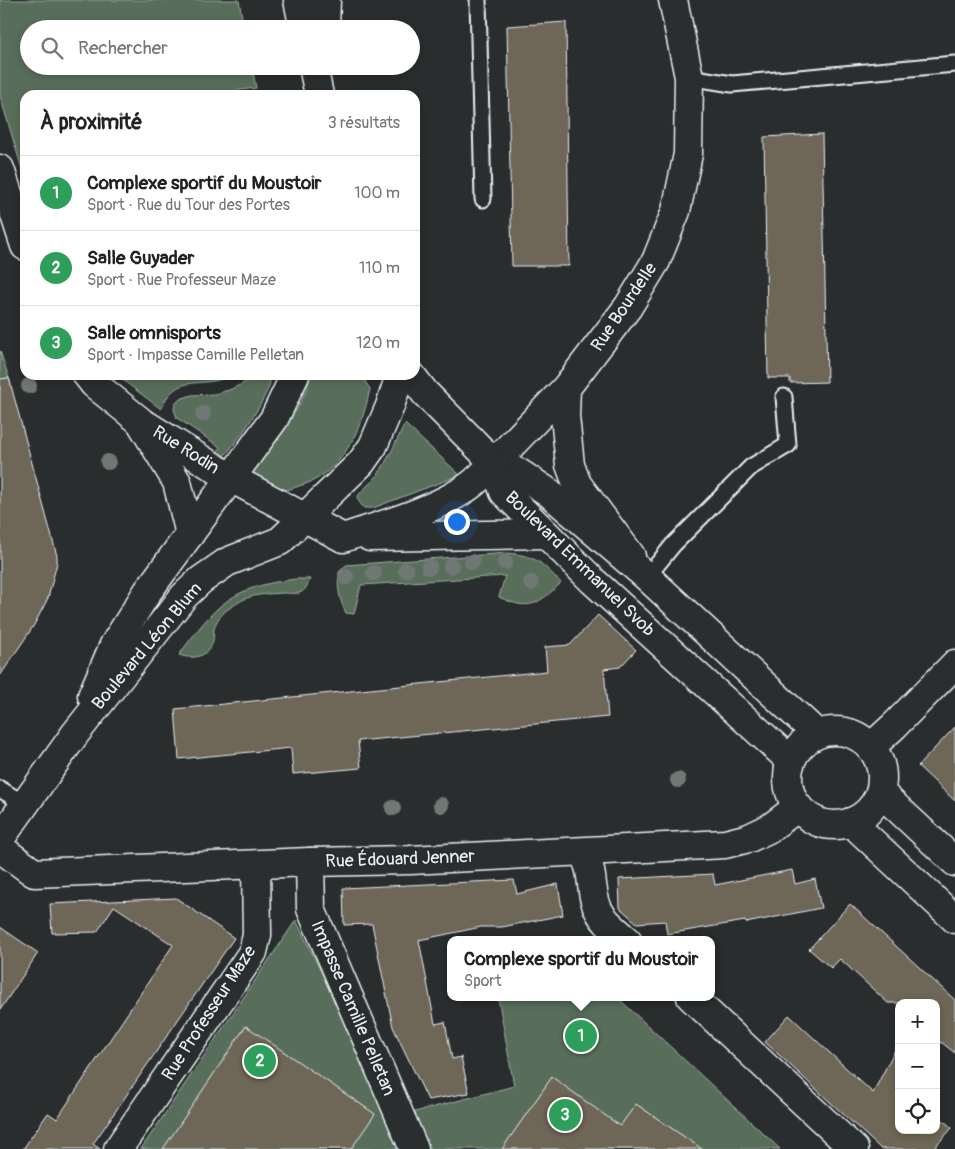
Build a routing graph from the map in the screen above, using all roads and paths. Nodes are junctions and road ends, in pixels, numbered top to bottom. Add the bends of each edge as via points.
1 (298, 0) edge
2 (326, 0) edge
3 (478, 0) edge
4 (673, 0) edge
5 (302, 20) edge
6 (325, 20) edge
7 (955, 64) edge
8 (315, 75) edge
9 (323, 75) edge
10 (689, 77) junction
11 (319, 90) edge
12 (322, 90) edge
13 (0, 169) edge
14 (483, 199) dead end
15 (20, 231) edge
16 (91, 380) edge
17 (293, 380) edge
18 (398, 380) edge
19 (415, 380) edge
20 (566, 388) junction
21 (784, 397) dead end
22 (140, 421) junction
23 (494, 463) junction
24 (231, 478) junction
25 (305, 517) junction
26 (190, 534) junction
27 (546, 534) junction
28 (343, 538) junction
29 (280, 541) junction
30 (647, 577) junction
31 (955, 664) edge
32 (75, 734) junction
33 (817, 734) junction
34 (871, 747) junction
35 (791, 761) junction
36 (0, 789) edge
37 (881, 792) junction
38 (26, 805) junction
39 (798, 807) junction
40 (851, 822) junction
41 (0, 839) edge
42 (0, 848) edge
43 (581, 852) junction
44 (310, 862) junction
45 (955, 862) edge
46 (256, 865) junction
47 (955, 920) edge
48 (622, 936) edge
49 (695, 1001) edge
50 (118, 1149) edge
51 (414, 1149) edge
52 (854, 1149) edge

1 - 5 main road
2 - 6 main road
3 - 14 lane
4 - 10 main road, Rue Bourdelle
7 - 10 lane via 732,84
8 - 11 main road
9 - 12 main road
10 - 20 main road, Rue Bourdelle via 688,154 676,211 656,261 628,307
13 - 15 main road
16 - 22 main road, Rue Rodin
17 - 24 main road, Boulevard Léon Blum via 274,419
18 - 25 main road, Boulevard Léon Blum via 373,446 361,463
19 - 23 main road
20 - 23 main road, Rue Bourdelle
20 - 30 main road via 564,416 570,465 577,484
21 - 30 lane via 788,445 751,467
22 - 24 main road, Rue Rodin
22 - 26 main road, Rue Rodin via 177,482
23 - 27 main road, Boulevard Emmanuel Svob via 504,492
23 - 28 main road, Rue Bourdelle via 471,485 446,500
23 - 30 main road, Boulevard Emmanuel Svob via 519,473 548,492
24 - 25 main road, Rue Rodin
24 - 26 main road, Boulevard Léon Blum
25 - 28 main road, Rue Rodin
25 - 29 main road, Boulevard Léon Blum
26 - 32 main road, Boulevard Léon Blum via 114,645
27 - 28 main road
27 - 35 main road, Boulevard Emmanuel Svob via 593,581
28 - 29 main road
29 - 32 main road, Boulevard Léon Blum via 227,562 184,596
30 - 33 main road, Boulevard Emmanuel Svob
31 - 34 main road
32 - 38 main road, Boulevard Léon Blum
33 - 34 main road via 832,730 846,732 860,737
33 - 35 main road via 806,740
34 - 37 main road via 880,761 883,776
35 - 39 main road via 789,785
36 - 38 lane
37 - 40 main road via 864,816
37 - 45 main road
38 - 41 main road, Boulevard Léon Blum
39 - 40 main road via 822,823
39 - 43 main road, Rue Édouard Jenner via 770,828 725,844
40 - 47 main road
42 - 46 main road, Rue Édouard Jenner via 34,873
43 - 44 main road, Rue Édouard Jenner
43 - 48 main road via 589,863 599,912
44 - 46 main road, Rue Édouard Jenner
44 - 51 main road, Impasse Camille Pelletan via 311,909
46 - 50 main road, Rue Professeur Maze via 257,935 253,952
49 - 52 main road

